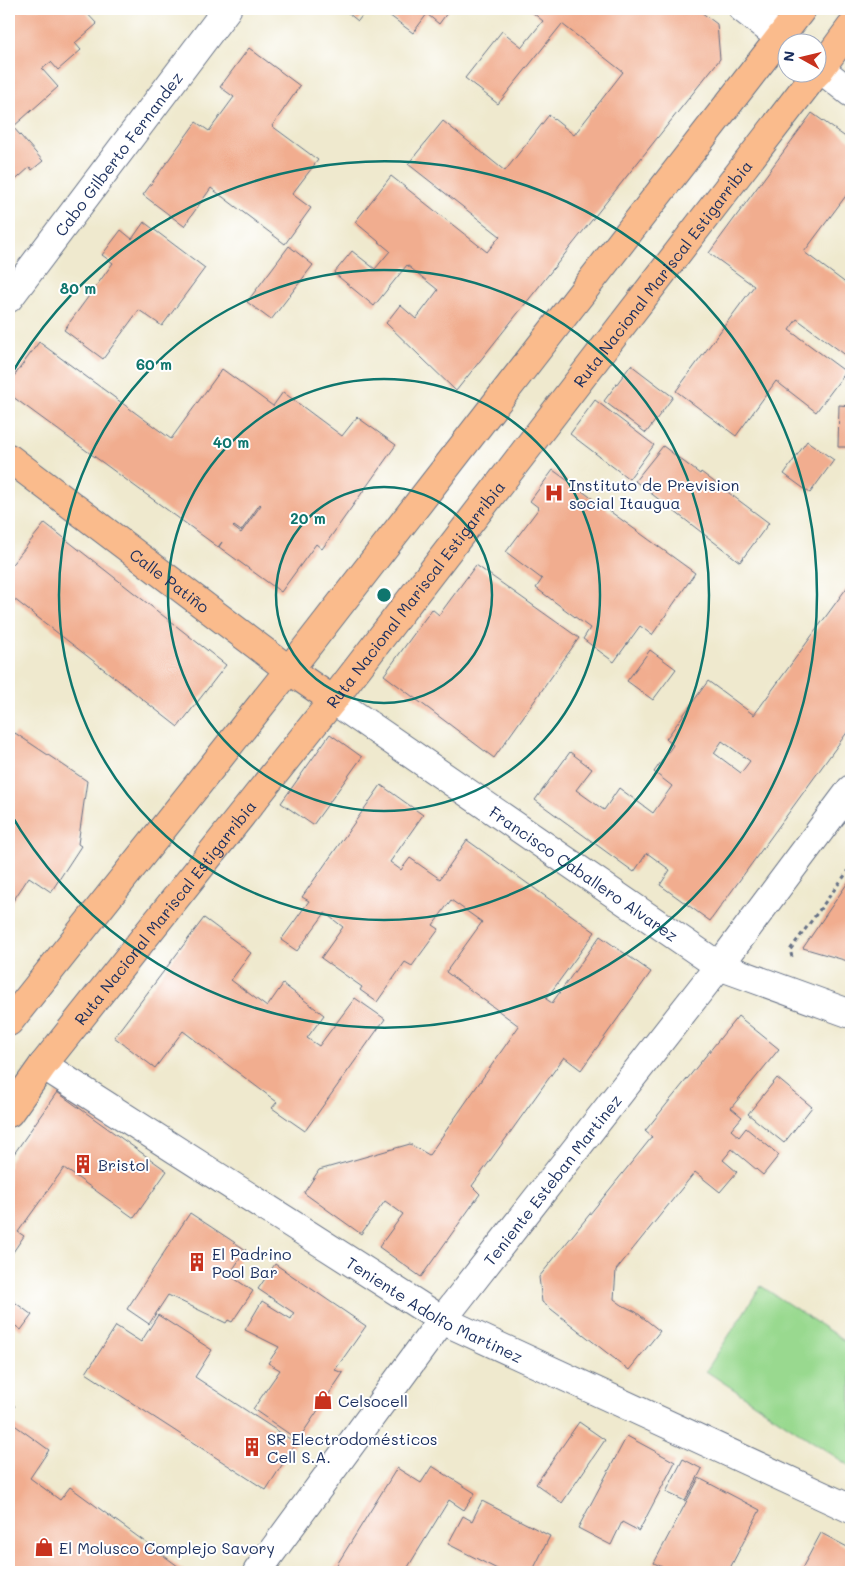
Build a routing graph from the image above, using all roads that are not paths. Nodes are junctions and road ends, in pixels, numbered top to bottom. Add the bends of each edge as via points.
1 (227, 9) edge
2 (743, 9) edge
3 (802, 9) edge
4 (851, 27) edge
5 (789, 32) edge
6 (778, 36) edge
7 (778, 49) edge
8 (828, 57) edge
9 (828, 77) edge
10 (809, 82) edge
11 (851, 93) edge
12 (9, 298) edge
13 (9, 458) edge
14 (288, 670) junction
15 (333, 700) junction
16 (851, 789) edge
17 (719, 966) junction
18 (851, 1014) edge
19 (9, 1022) edge
20 (44, 1066) junction
21 (9, 1113) edge
22 (442, 1320) junction
23 (851, 1509) edge
24 (270, 1567) edge

1 - 12 street, Cabo Gilberto Fernandez
2 - 6 street
3 - 5 main road
4 - 8 main road, Ruta Nacional Mariscal Estigarribia
7 - 14 main road
9 - 11 street
10 - 15 main road, Ruta Nacional Mariscal Estigarribia
13 - 14 main road, Calle Patiño
14 - 15 main road, Calle Patiño
14 - 19 main road
15 - 17 street, Francisco Caballero Alvarez
15 - 20 main road, Ruta Nacional Mariscal Estigarribia
16 - 17 street, Teniente Esteban Martinez
17 - 18 street, Francisco Caballero Alvarez
17 - 22 street, Teniente Esteban Martinez
20 - 21 main road, Ruta Nacional Mariscal Estigarribia
20 - 22 street, Teniente Adolfo Martinez
22 - 23 street, Teniente Adolfo Martinez
22 - 24 street, Teniente Esteban Martinez

